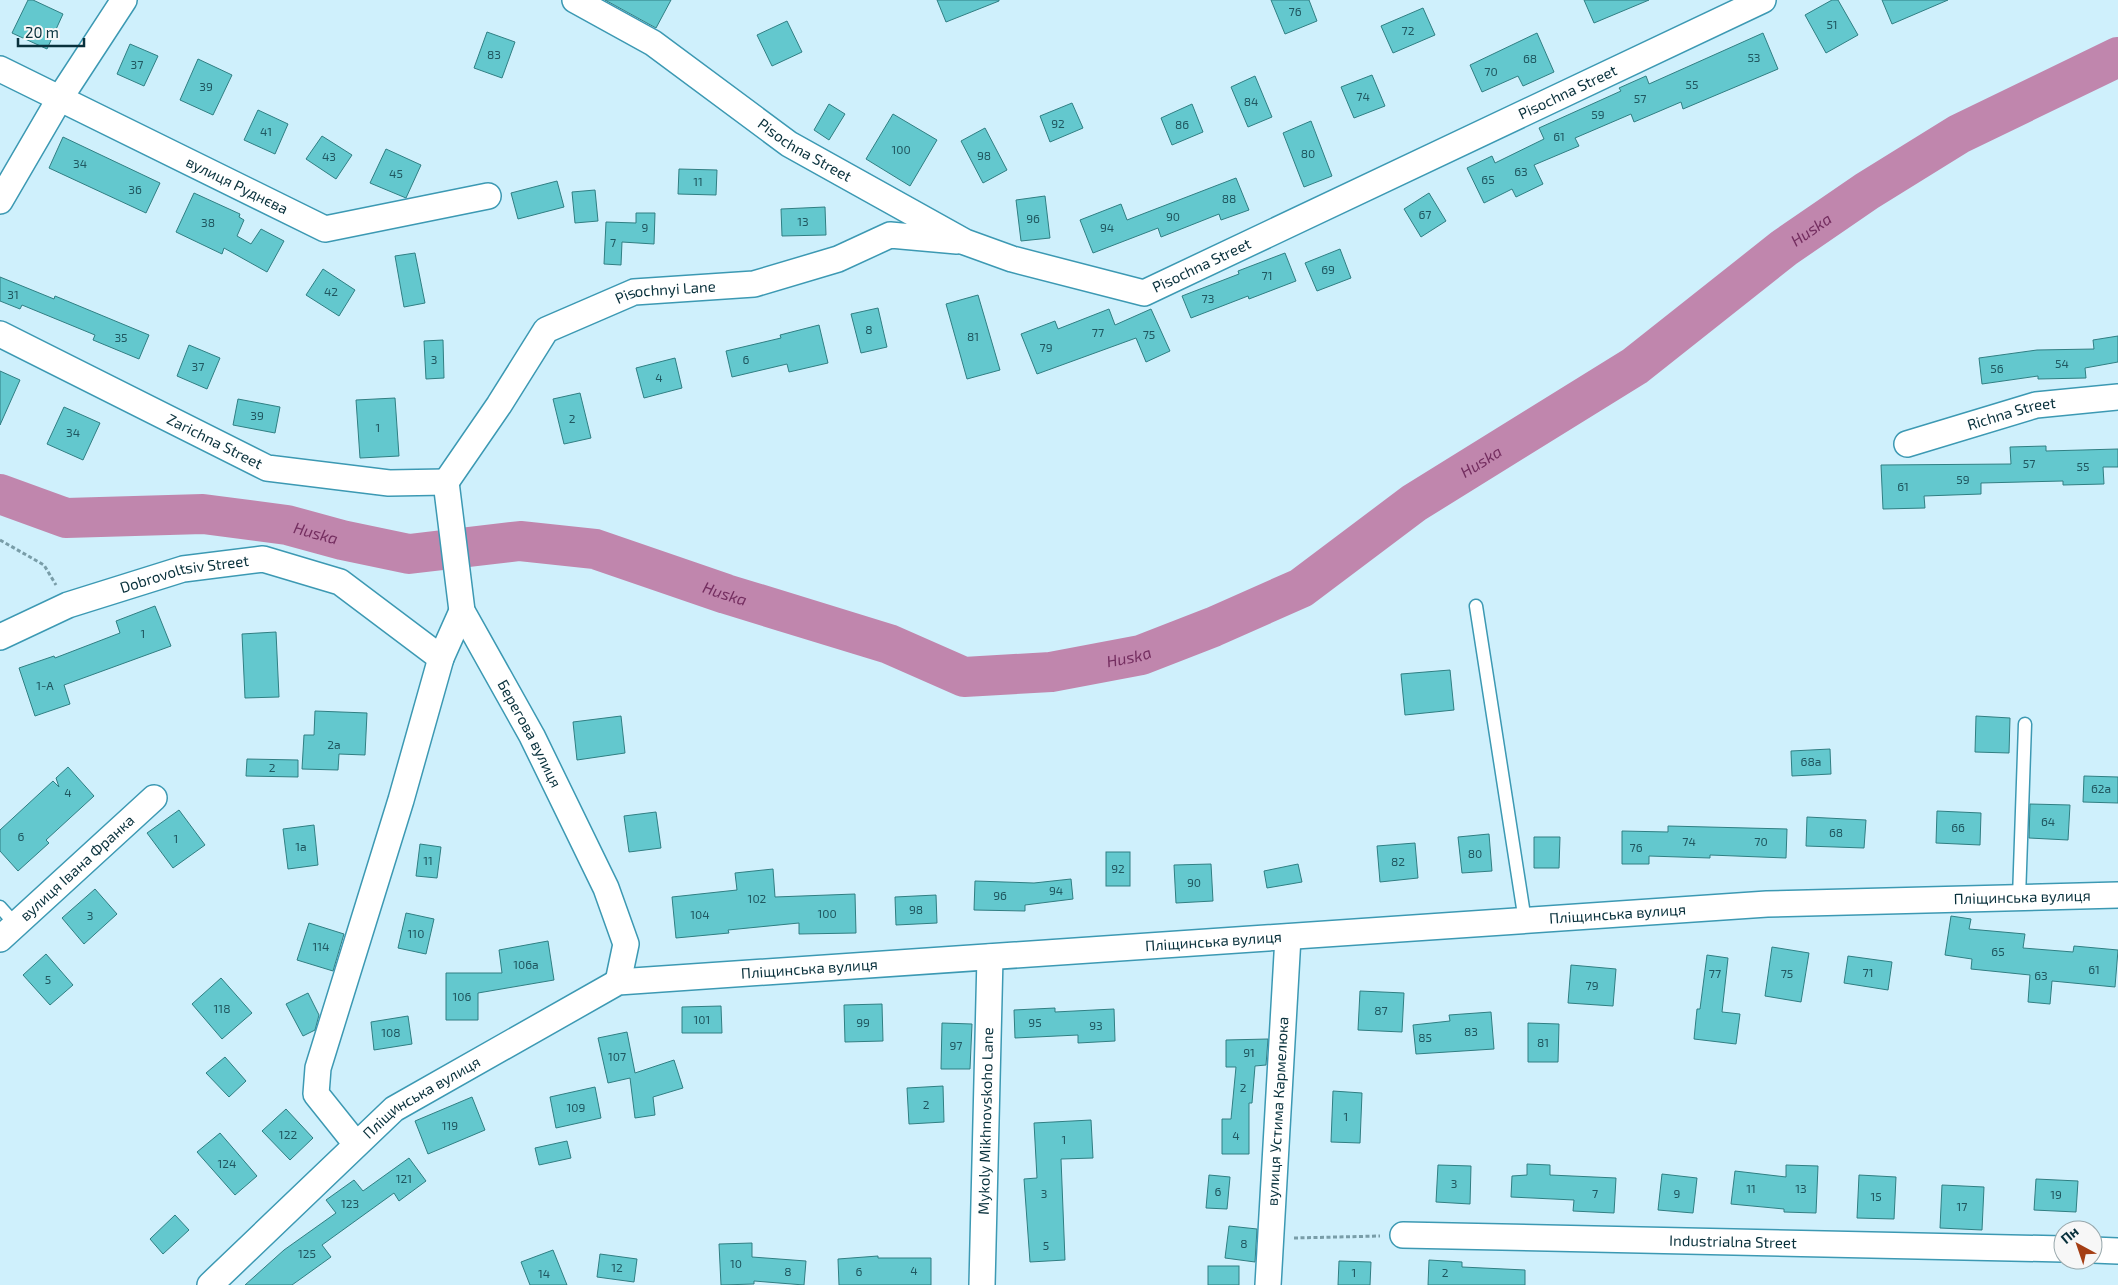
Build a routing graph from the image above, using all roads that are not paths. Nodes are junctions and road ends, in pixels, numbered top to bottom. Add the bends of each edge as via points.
1 (124, 0) edge
2 (575, 0) edge
3 (1763, 0) edge
4 (0, 69) edge
5 (60, 98) junction
6 (488, 196) dead end
7 (0, 202) edge
8 (964, 242) junction
9 (0, 334) edge
10 (2118, 397) edge
11 (1906, 444) dead end
12 (446, 482) junction
13 (1476, 606) dead end
14 (462, 611) junction
15 (0, 637) edge
16 (441, 658) junction
17 (2024, 724) dead end
18 (154, 798) dead end
19 (2118, 895) edge
20 (2020, 898) junction
21 (1525, 921) junction
22 (5, 924) edge
23 (1288, 937) junction
24 (990, 957) junction
25 (618, 982) junction
26 (356, 1144) junction
27 (1403, 1235) road end
28 (2053, 1249) edge
29 (2103, 1250) edge
30 (2118, 1250) edge
31 (210, 1285) edge
32 (982, 1285) edge
33 (1268, 1285) edge

1 - 5 street
2 - 8 street, Pisochna Street via 653,43 789,144
3 - 8 street, Pisochna Street via 1144,293 1012,259
4 - 5 street, вулиця Руднєва
5 - 6 street, вулиця Руднєва via 325,229
5 - 7 street
8 - 12 street, Pisochnyi Lane via 890,236 838,259 754,284 634,292 546,330
9 - 12 street, Zarichna Street via 267,468 389,483
10 - 11 street, Richna Street via 2036,405
12 - 14 street, Берегова вулиця
13 - 21 lane
14 - 16 street, Пліщинська вулиця
14 - 25 street, Берегова вулиця via 532,736 606,888 626,944
15 - 16 street, Dobrovoltsiv Street via 68,605 184,569 263,559 340,582
16 - 26 street, Пліщинська вулиця via 402,800 318,1068 316,1094
17 - 20 lane
18 - 22 street, вулиця Івана Франка
19 - 20 street, Пліщинська вулиця
20 - 21 street, Пліщинська вулиця via 1767,904
21 - 23 street, Пліщинська вулиця
23 - 24 street, Пліщинська вулиця
23 - 33 street, вулиця Устима Кармелюка
24 - 25 street, Пліщинська вулиця
24 - 32 street, Mykoly Mikhnovskoho Lane
25 - 26 street, Пліщинська вулиця via 394,1109
26 - 31 street, Пліщинська вулиця
27 - 28 street, Industrialna Street
29 - 30 street

